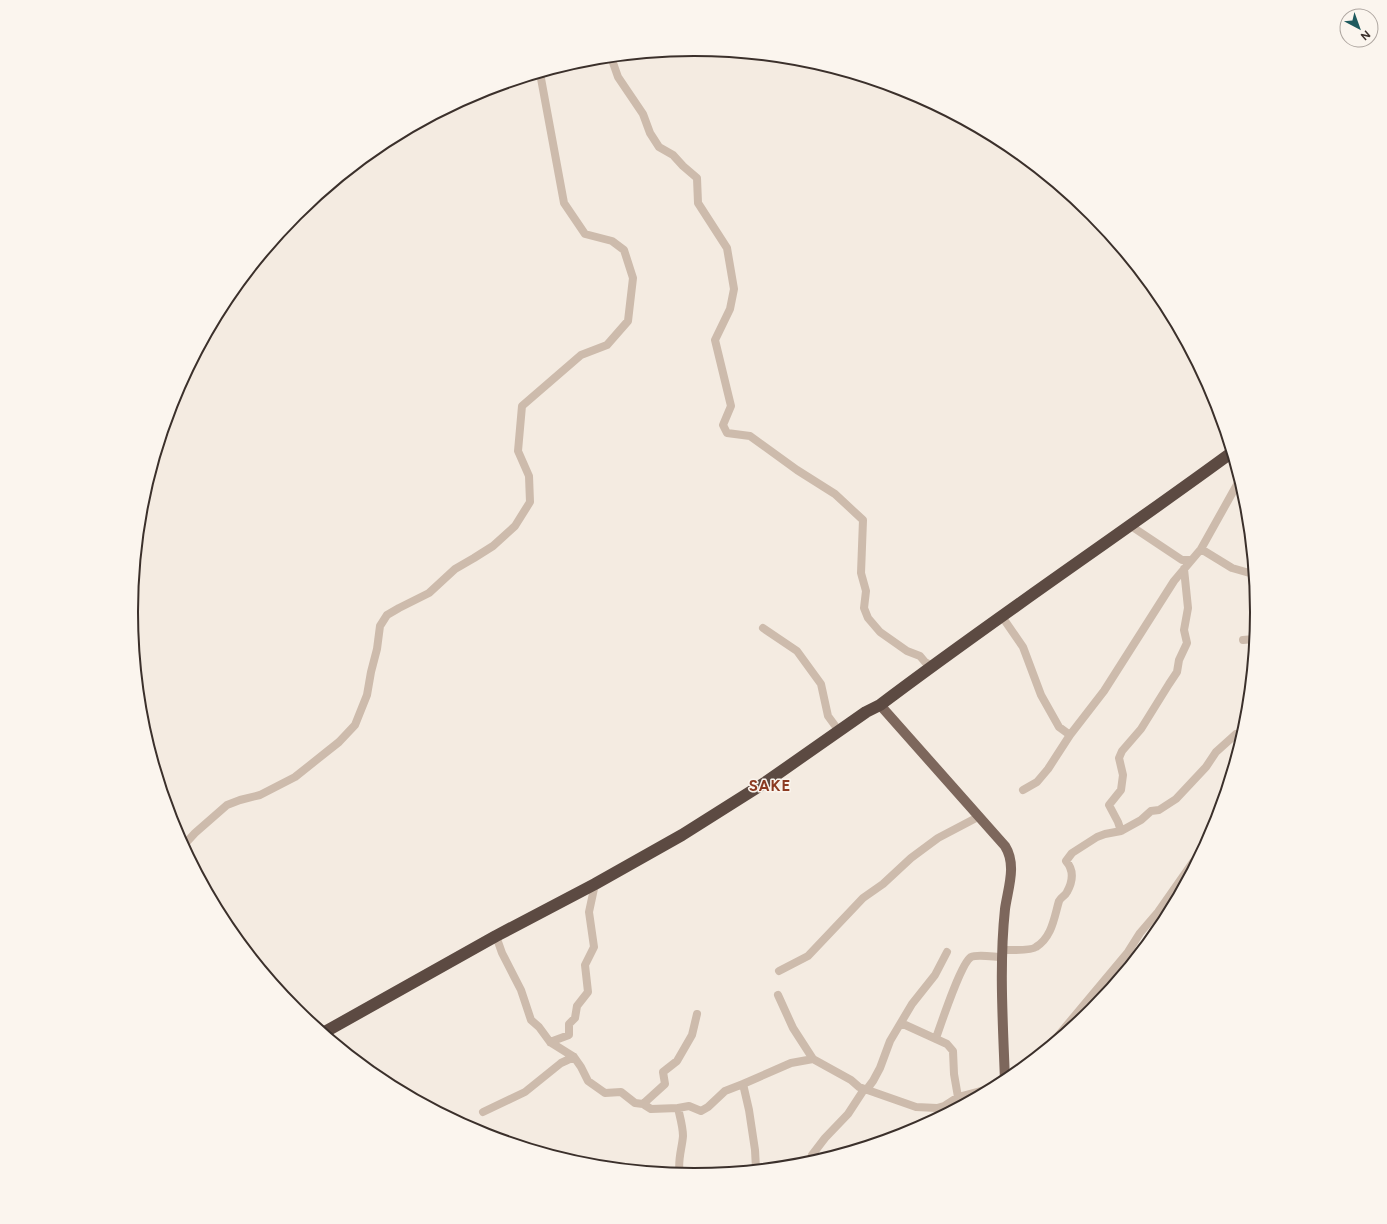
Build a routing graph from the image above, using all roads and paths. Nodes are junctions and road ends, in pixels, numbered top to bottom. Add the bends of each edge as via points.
1 (613, 62) edge
2 (541, 78) edge
3 (1227, 456) edge
4 (1235, 487) edge
5 (1130, 526) junction
6 (1201, 549) junction
7 (1191, 560) junction
8 (1184, 569) junction
9 (1248, 572) edge
10 (998, 618) junction
11 (763, 628) dead end
12 (1243, 640) dead end
13 (1248, 640) edge
14 (932, 666) junction
15 (880, 705) junction
16 (839, 731) junction
17 (1236, 734) edge
18 (1070, 735) junction
19 (1023, 790) dead end
20 (978, 817) junction
21 (1121, 831) junction
22 (187, 841) edge
23 (595, 884) junction
24 (1170, 898) edge
25 (496, 936) junction
26 (947, 952) dead end
27 (1002, 954) junction
28 (779, 971) dead end
29 (1101, 985) junction
30 (1103, 988) edge
31 (778, 995) dead end
32 (697, 1014) dead end
33 (1074, 1017) edge
34 (901, 1024) junction
35 (328, 1030) edge
36 (936, 1038) junction
37 (550, 1042) junction
38 (574, 1057) junction
39 (813, 1059) junction
40 (1005, 1072) edge
41 (743, 1084) junction
42 (867, 1090) junction
43 (972, 1093) edge
44 (958, 1097) junction
45 (643, 1104) junction
46 (678, 1108) junction
47 (483, 1112) dead end
48 (812, 1154) dead end
49 (756, 1164) edge
50 (679, 1168) edge

1 - 14 street via 618,77 642,114 656,143 697,178 698,203 727,248 734,289 730,309 715,340 731,406 723,425 725,430 727,433 750,436 835,494 862,520 861,573 866,591 864,608 868,618 880,632
2 - 22 street via 564,203 586,234 612,241 624,250 633,278 628,321 607,345 580,355 522,406 518,451 529,476 530,502 515,526 493,546 455,569 429,593 387,615 380,626 367,695 355,725 339,742 295,777 260,795 227,805
3 - 5 highway
4 - 6 street
5 - 7 street via 1182,560
5 - 10 highway
6 - 7 street
6 - 9 street via 1232,568
7 - 8 street
8 - 18 street via 1104,691
8 - 21 street via 1188,608 1184,630 1187,643 1179,660 1177,672 1119,758 1123,775 1121,790 1109,805
10 - 14 highway
10 - 18 street via 1003,618 1022,647 1041,695 1059,727
11 - 16 street via 797,651 821,684 828,716
12 - 13 street
14 - 15 highway
15 - 16 highway
15 - 20 main road
16 - 23 highway via 766,782 682,835
17 - 21 street via 1216,752 1206,767 1176,799
18 - 19 street via 1037,782
20 - 27 main road via 1005,846 1011,858
20 - 28 street via 938,838 911,858 883,884 863,898 808,956
21 - 27 street via 1097,837 1072,853 1066,860 1072,871 1072,879 1067,892 1060,899 1054,925 1045,940 1035,949
23 - 25 highway
23 - 37 street via 589,912 594,947 585,965 588,992 577,1006 575,1018 569,1024 569,1035
24 - 29 street
25 - 35 highway
25 - 37 street via 522,990 531,1020
26 - 34 street via 935,975 912,1004
27 - 36 street via 974,956 967,961 951,995
27 - 40 main road
29 - 30 street
29 - 33 street
31 - 39 street via 793,1028
32 - 45 street via 692,1035 677,1061 663,1072 665,1084
34 - 36 street
34 - 42 street
36 - 44 street via 947,1044 952,1051
37 - 38 street
38 - 45 street via 588,1081 596,1088 605,1093 621,1092 635,1103
38 - 47 street via 525,1092
39 - 41 street via 791,1063
39 - 42 street
41 - 46 street via 725,1091 701,1110 688,1106
41 - 49 street via 756,1150
42 - 44 street via 898,1102 926,1108 944,1106
42 - 48 street via 863,1091 848,1114
43 - 44 street
45 - 46 street via 651,1109
46 - 50 street via 683,1134

